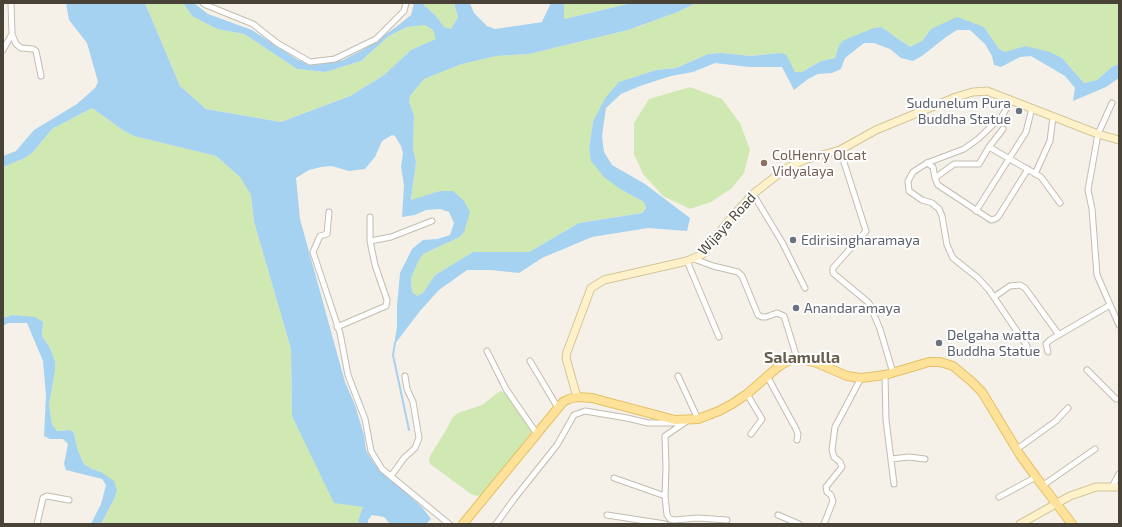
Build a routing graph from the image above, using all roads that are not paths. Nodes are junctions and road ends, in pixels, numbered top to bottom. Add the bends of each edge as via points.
1 (11, 3) edge
2 (203, 3) edge
3 (406, 3) edge
4 (12, 34) junction
5 (3, 50) edge
6 (41, 76) dead end
7 (1011, 101) junction
8 (1112, 103) dead end
9 (1032, 108) junction
10 (1053, 117) junction
11 (1004, 129) dead end
12 (1098, 134) junction
13 (1119, 140) edge
14 (989, 147) junction
15 (840, 150) junction
16 (1010, 158) junction
17 (927, 163) junction
18 (1028, 169) junction
19 (1035, 174) junction
20 (935, 178) junction
21 (753, 194) junction
22 (1060, 204) dead end
23 (976, 210) junction
24 (329, 212) dead end
25 (370, 217) dead end
26 (432, 221) dead end
27 (370, 241) junction
28 (690, 260) junction
29 (804, 288) dead end
30 (994, 297) junction
31 (1110, 305) junction
32 (1119, 325) edge
33 (337, 327) junction
34 (1059, 335) junction
35 (719, 337) dead end
36 (1027, 346) dead end
37 (487, 351) dead end
38 (1048, 352) dead end
39 (797, 358) junction
40 (530, 361) dead end
41 (1087, 370) dead end
42 (889, 374) junction
43 (405, 376) dead end
44 (678, 376) dead end
45 (767, 376) junction
46 (861, 378) junction
47 (747, 394) junction
48 (577, 397) junction
49 (1119, 399) edge
50 (558, 408) junction
51 (1068, 408) dead end
52 (698, 419) junction
53 (686, 421) junction
54 (537, 434) junction
55 (751, 434) dead end
56 (797, 440) dead end
57 (1095, 448) dead end
58 (1017, 449) junction
59 (891, 459) junction
60 (925, 459) dead end
61 (1119, 474) edge
62 (391, 476) junction
63 (1036, 477) junction
64 (614, 478) dead end
65 (894, 484) dead end
66 (1042, 486) junction
67 (1116, 487) edge
68 (665, 496) junction
69 (999, 497) dead end
70 (69, 500) dead end
71 (1056, 504) junction
72 (606, 515) dead end
73 (778, 516) dead end
74 (670, 520) junction
75 (727, 520) dead end
76 (37, 524) edge
77 (449, 524) edge
78 (463, 524) edge
79 (496, 524) edge
80 (665, 524) edge
81 (799, 524) edge
82 (824, 524) edge
83 (1020, 524) edge
84 (1072, 524) edge

1 - 4 street
2 - 3 street via 253,24 277,43 310,62 335,59 376,38 404,11
4 - 5 street
4 - 6 street via 16,44 36,51
7 - 9 street, Wijaya Road
7 - 15 street, Wijaya Road via 987,92 974,92 956,97 876,130
7 - 17 street via 1002,116 978,139 964,149
8 - 12 street
9 - 10 street, Wijaya Road
9 - 16 street via 1026,132
10 - 12 street, Wijaya Road
10 - 19 street via 1050,141
11 - 14 street
12 - 13 street, Wijaya Road
12 - 31 street via 1088,190 1097,275
14 - 16 street
14 - 20 street via 979,164 954,164
15 - 21 street, Wijaya Road via 804,160 785,169
15 - 42 street via 866,231 833,268 833,273 869,303 880,329
16 - 18 street
16 - 23 street
17 - 20 street via 933,167
17 - 30 street via 913,172 908,181 909,191 939,209 947,245 953,258 978,278
18 - 19 street
18 - 23 street via 998,217 991,220
19 - 22 street via 1041,177
20 - 23 street via 938,185
21 - 28 street, Wijaya Road via 707,250
21 - 29 street via 782,242
24 - 33 street via 327,234 320,236 313,252
25 - 27 street
26 - 27 street via 391,237
27 - 33 street via 387,300 386,306
28 - 35 street
28 - 39 street via 738,272 745,281 758,315 766,317 777,313 784,316
28 - 48 street, Wijaya Road via 604,280 591,288 566,358
30 - 34 street via 1010,286 1020,285 1025,288
30 - 36 street
31 - 32 street
31 - 34 street
33 - 62 street via 348,375 365,419 371,451 382,469
34 - 38 street via 1046,344
37 - 54 street via 506,389
39 - 45 main road via 788,361
39 - 46 main road via 817,363 847,376
40 - 50 street
41 - 49 street
42 - 46 main road
42 - 58 main road via 934,362 953,366 982,392
42 - 59 street via 886,420
43 - 62 street via 419,438 415,448
44 - 52 street
45 - 47 main road
45 - 56 street via 796,429
46 - 82 street via 835,427 832,450 842,467 826,487 833,501
47 - 52 main road via 719,411
47 - 55 street via 762,419
48 - 50 main road via 563,402
48 - 53 main road via 607,401
50 - 54 main road
51 - 58 street via 1056,421
52 - 53 main road
53 - 68 street via 665,436
53 - 79 street via 648,423 585,411 574,415 557,445
54 - 78 main road
57 - 66 street
58 - 63 main road
59 - 60 street
59 - 65 street
61 - 67 street
62 - 77 street
63 - 66 main road
63 - 69 street
64 - 68 street
66 - 71 main road
67 - 71 street via 1096,487
68 - 74 street
70 - 76 street via 47,496 43,498
71 - 83 street
71 - 84 main road
72 - 80 street
73 - 81 street
74 - 75 street
74 - 80 street

